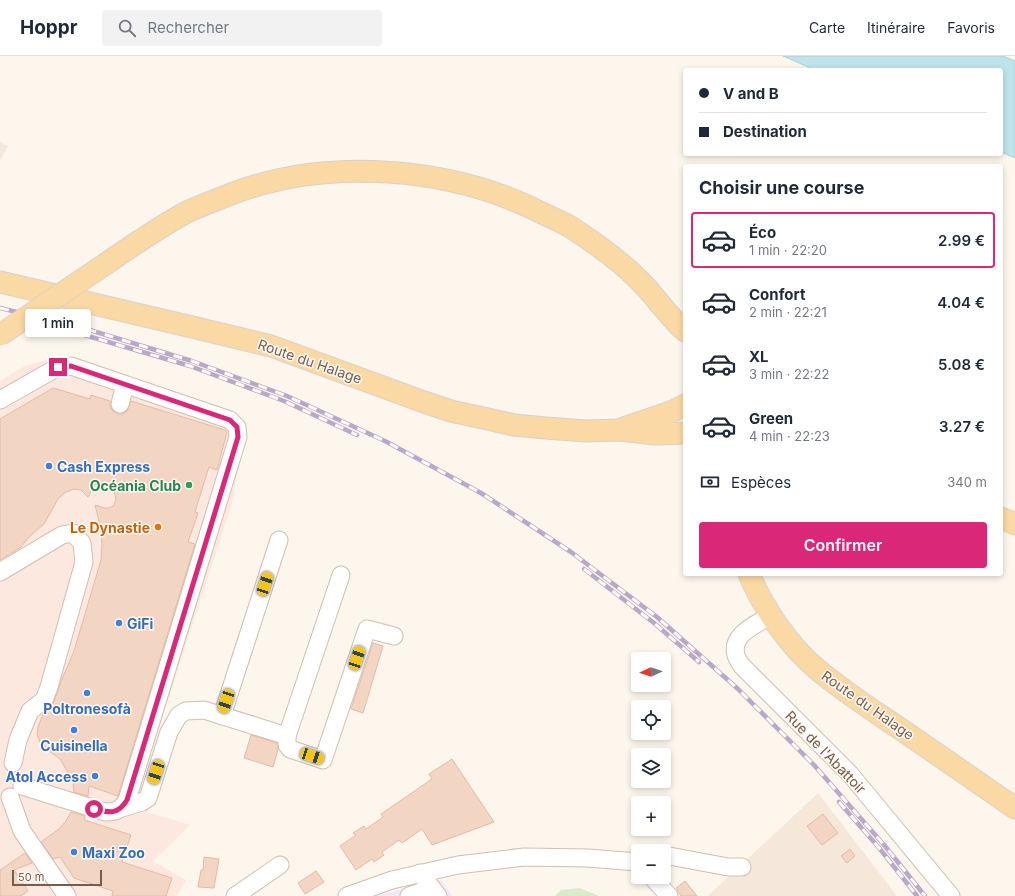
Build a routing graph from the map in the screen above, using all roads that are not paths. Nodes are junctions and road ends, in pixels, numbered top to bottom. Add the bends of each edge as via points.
1 (0, 282) edge
2 (681, 327) edge
3 (0, 335) edge
4 (125, 385) junction
5 (0, 400) edge
6 (120, 404) dead end
7 (683, 406) edge
8 (620, 430) junction
9 (683, 433) edge
10 (1003, 519) edge
11 (1015, 524) edge
12 (279, 540) dead end
13 (0, 572) edge
14 (341, 575) dead end
15 (750, 576) edge
16 (771, 615) junction
17 (394, 636) dead end
18 (222, 716) junction
19 (287, 736) junction
20 (6, 763) edge
21 (11, 794) edge
22 (122, 808) junction
23 (1015, 808) edge
24 (671, 856) edge
25 (631, 861) edge
26 (280, 865) dead end
27 (742, 867) dead end
28 (420, 873) junction
29 (658, 884) edge
30 (435, 892) edge
31 (67, 896) edge
32 (235, 896) edge
33 (347, 896) edge
34 (409, 896) edge
35 (669, 896) edge
36 (951, 896) edge

1 - 8 main road, Route du Halage via 271,346 451,411 514,425 586,431
2 - 3 main road, bridge via 639,280 608,254 572,228 533,208 496,193 450,181 402,172 355,171 316,174 272,182 228,195 188,212 107,262
4 - 5 street via 71,366 58,367
4 - 6 street
4 - 22 street via 230,420 237,427 238,437 127,800
7 - 8 main road, Route du Halage
8 - 9 main road, Route du Halage via 655,434
10 - 11 main road
12 - 18 street
13 - 20 street via 62,534 73,533 82,543 84,562 49,687 44,700 30,711
14 - 19 street
15 - 16 main road, Route du Halage
16 - 23 main road, Route du Halage via 806,659 827,678
16 - 36 street, Rue de l'Abattoir via 751,627 736,642 736,654 742,666 850,774
17 - 19 street via 367,629 323,760 290,750
18 - 19 street
18 - 22 street via 204,710 186,711 180,715 169,732 148,798
20 - 21 street via 20,770 23,781
21 - 22 street via 105,812 115,812
21 - 31 street via 22,831
24 - 27 street via 728,867
25 - 28 street via 524,857 458,865
26 - 32 street
28 - 30 street
28 - 33 street
29 - 35 street
30 - 34 street

